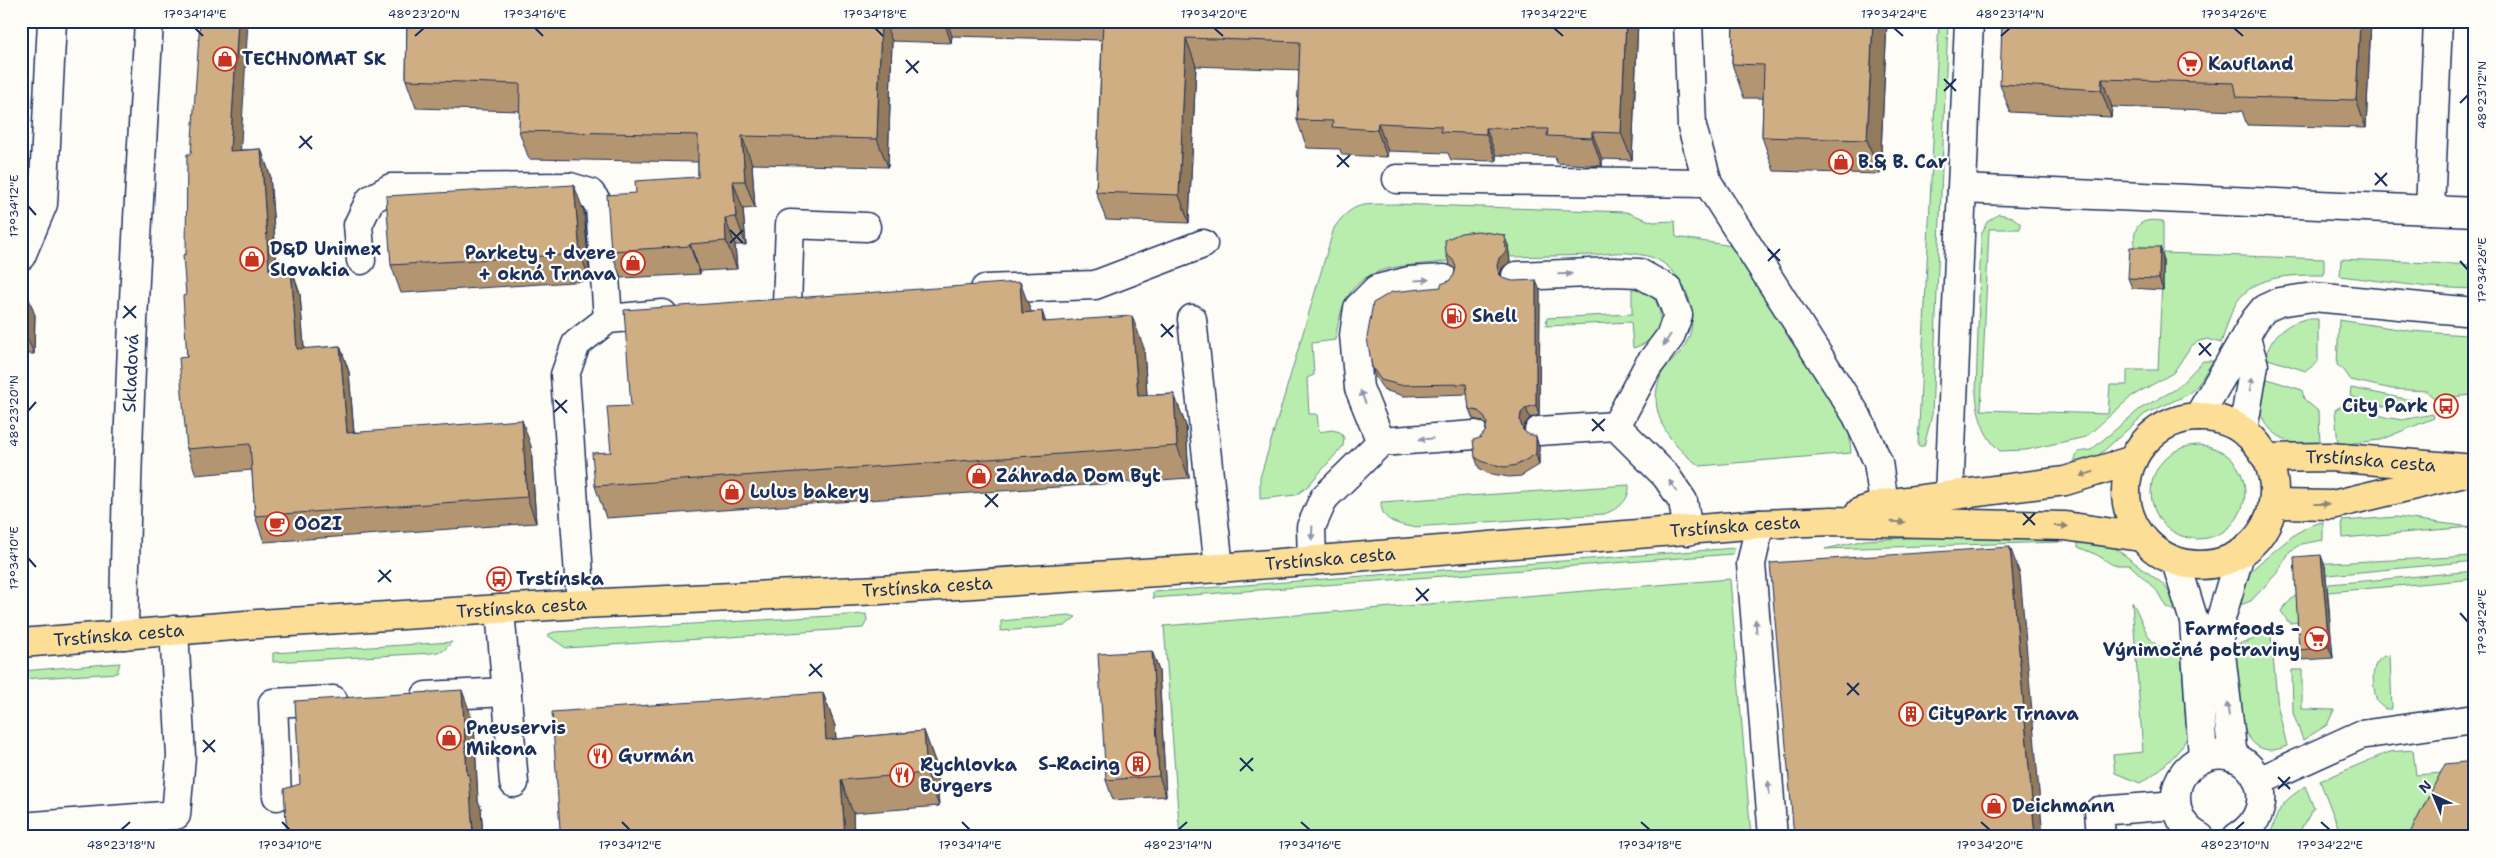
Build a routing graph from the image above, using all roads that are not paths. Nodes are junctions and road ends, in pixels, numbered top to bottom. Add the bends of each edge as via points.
1 (52, 21) edge
2 (149, 21) edge
3 (1688, 21) edge
4 (1969, 21) edge
5 (2438, 21) edge
6 (1397, 178) dead end
7 (1708, 183) junction
8 (1962, 189) junction
9 (2430, 210) junction
10 (2475, 212) edge
11 (866, 227) dead end
12 (1203, 244) dead end
13 (21, 256) edge
14 (361, 260) dead end
15 (1516, 276) dead end
16 (1444, 279) dead end
17 (959, 290) edge
18 (816, 301) edge
19 (787, 304) junction
20 (757, 306) edge
21 (688, 312) edge
22 (2472, 314) edge
23 (608, 319) junction
24 (1192, 319) dead end
25 (2246, 338) junction
26 (2198, 417) junction
27 (1616, 426) junction
28 (1539, 430) dead end
29 (2243, 431) junction
30 (1475, 435) dead end
31 (1381, 442) junction
32 (2267, 458) junction
33 (2133, 460) junction
34 (2475, 470) edge
35 (1949, 496) junction
36 (1884, 504) junction
37 (2273, 504) junction
38 (1832, 521) junction
39 (1760, 524) junction
40 (1688, 531) junction
41 (2141, 537) junction
42 (2240, 554) junction
43 (1312, 561) junction
44 (2176, 562) junction
45 (1219, 568) junction
46 (581, 604) junction
47 (500, 609) junction
48 (174, 630) junction
49 (124, 636) junction
50 (21, 643) edge
51 (506, 692) junction
52 (400, 697) edge
53 (361, 699) edge
54 (2475, 719) edge
55 (2233, 757) junction
56 (2203, 758) junction
57 (2258, 781) junction
58 (514, 783) dead end
59 (277, 796) dead end
60 (2176, 805) junction
61 (176, 826) edge
62 (21, 827) edge
63 (2244, 835) edge
64 (1773, 837) edge
65 (2101, 837) edge
66 (2200, 837) edge

1 - 13 street via 43,204
2 - 49 street, Skladová via 135,253
3 - 7 street via 1692,127
4 - 8 street
5 - 9 street
6 - 7 street
7 - 36 street via 1857,416 1878,462
8 - 9 street
8 - 35 street
9 - 10 street
11 - 19 street via 790,224
12 - 17 street via 1095,285
14 - 23 street via 358,225 370,200 391,188 570,187 590,193 600,206
15 -> 27 street via 1639,273 1668,289 1678,315 1670,337 1648,366
31 -> 16 street via 1359,388 1354,335 1358,308 1377,289 1409,281
18 - 19 street
19 - 20 street
21 - 23 street
22 - 25 street via 2330,298 2293,298 2264,309 2254,320
23 - 46 street via 576,344 564,375
24 - 45 street
25 - 26 street
29 -> 25 street via 2254,364
26 - 29 main road via 2229,423
26 - 33 main road via 2182,419 2153,434
27 - 28 street
40 -> 27 street via 1683,501 1666,476
29 - 32 main road via 2257,442
30 -> 31 street
31 -> 43 street via 1324,498 1311,527
32 - 34 main road, Trstínska cesta via 2330,457
32 - 37 main road via 2272,473
33 -> 35 main road, Trstínska cesta via 2064,481
33 - 41 main road via 2127,479 2126,500 2131,520
37 -> 34 main road, Trstínska cesta via 2332,504
35 - 36 main road, Trstínska cesta
36 - 38 main road, Trstínska cesta
37 - 42 main road via 2267,524 2256,541
38 - 39 main road, Trstínska cesta
38 -> 41 main road, Trstínska cesta via 2064,526
39 - 40 main road, Trstínska cesta
64 -> 39 street via 1751,564
40 - 43 main road, Trstínska cesta
41 - 44 main road
42 - 44 main road via 2198,566
55 -> 42 street via 2219,636 2220,618
43 - 45 main road, Trstínska cesta
44 - 56 street via 2194,621
45 - 46 main road, Trstínska cesta via 898,589
46 - 47 main road, Trstínska cesta
47 - 48 main road, Trstínska cesta
47 - 51 street
48 - 49 main road, Trstínska cesta
48 - 61 street via 181,756
49 - 50 main road, Trstínska cesta
51 - 52 street
51 - 58 street
53 - 59 street via 273,703
54 - 57 street via 2360,735
55 - 56 street via 2213,755
55 - 57 street via 2249,767
56 - 60 street via 2190,765 2181,776 2176,790
57 - 63 street via 2261,808
60 - 65 street via 2099,811
60 - 66 street via 2186,826
61 - 62 street

